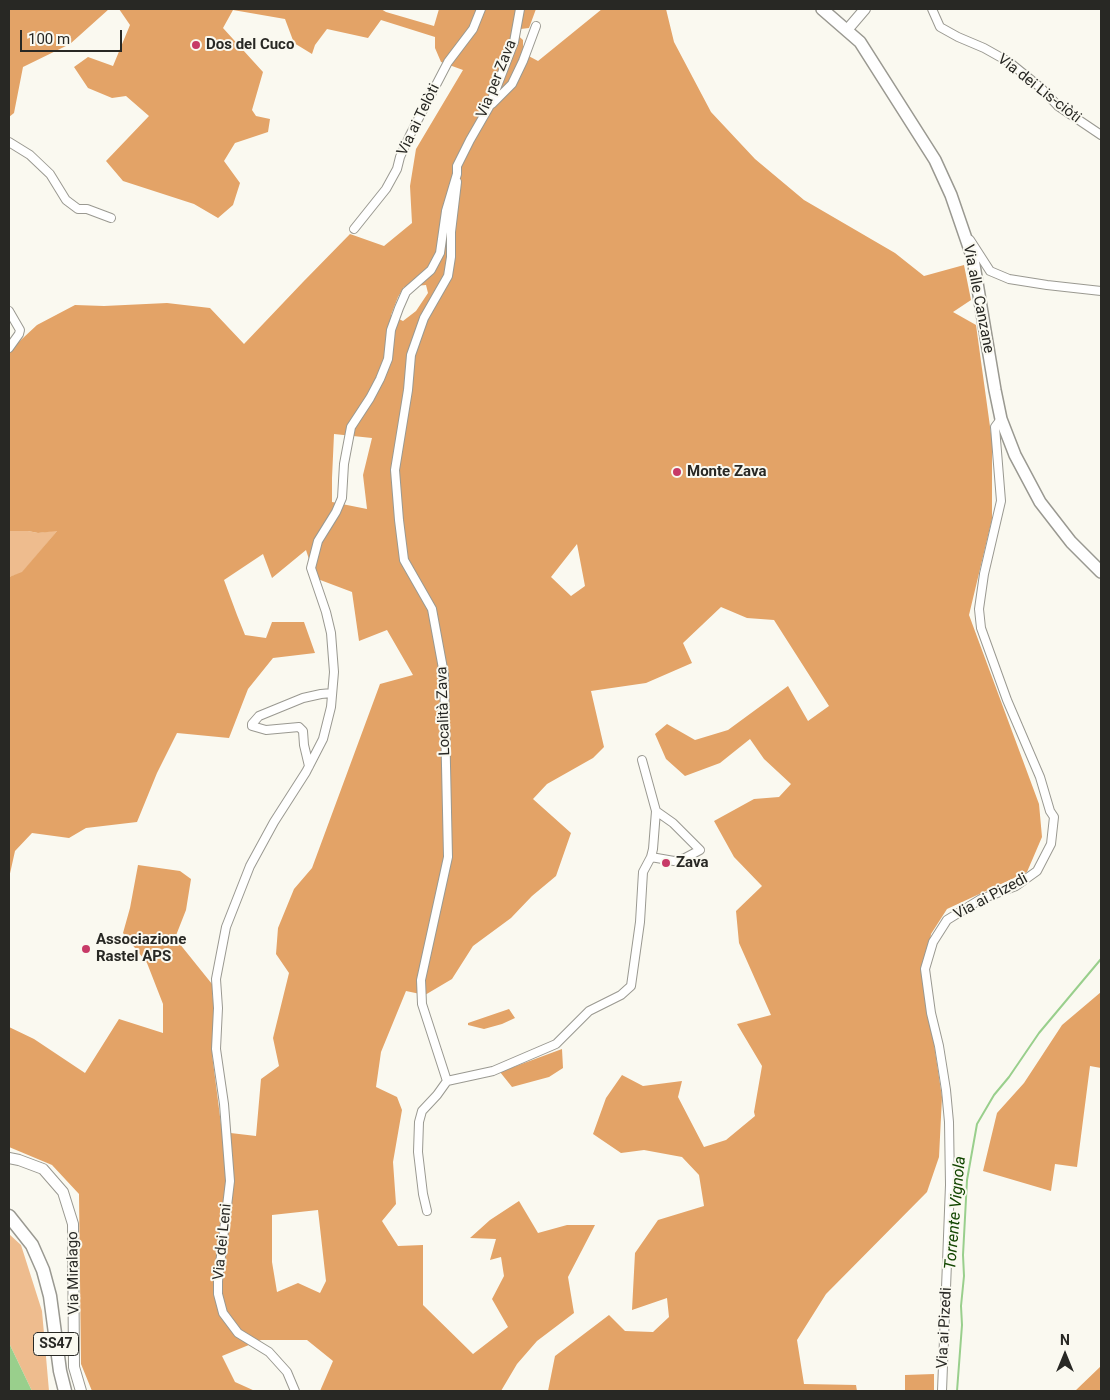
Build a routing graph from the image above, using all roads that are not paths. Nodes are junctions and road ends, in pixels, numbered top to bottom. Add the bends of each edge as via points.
1 (481, 9) edge
2 (520, 9) edge
3 (865, 9) edge
4 (932, 9) edge
5 (827, 10) edge
6 (536, 26) dead end
7 (847, 30) junction
8 (489, 107) junction
9 (1101, 135) edge
10 (9, 142) edge
11 (456, 174) junction
12 (111, 218) dead end
13 (962, 226) junction
14 (354, 228) dead end
15 (1101, 292) edge
16 (9, 310) edge
17 (9, 348) edge
18 (1001, 419) junction
19 (1101, 572) edge
20 (332, 693) junction
21 (642, 760) dead end
22 (309, 766) junction
23 (656, 811) junction
24 (651, 857) junction
25 (447, 1081) junction
26 (9, 1158) edge
27 (427, 1211) dead end
28 (9, 1216) edge
29 (65, 1391) edge
30 (81, 1391) edge
31 (295, 1391) edge
32 (942, 1391) edge

1 - 14 street, Via ai Telòti via 473,29 448,62 386,189
2 - 8 street, Via per Zava via 514,42
3 - 7 street
4 - 9 street, Via dei Lis-ciòti via 940,27 1009,62 1058,106
5 - 7 main road, Via alle Canzane
6 - 8 street via 512,84
7 - 13 main road, Via alle Canzane via 870,56 935,160
8 - 11 street, Via per Zava via 457,166
10 - 12 street via 30,155 50,174 66,200 78,209
11 - 20 street, Via per Zava via 440,253 431,270 406,292 398,308 388,359 370,398 351,427 342,498 318,541 311,568 331,634
11 - 25 street, Località Zava via 458,185 448,276 424,318 411,355 395,470 404,560 432,610 444,674 448,857 421,980 422,1004
13 - 15 street via 990,271 1009,279
13 - 18 main road, Via alle Canzane via 973,259
16 - 17 street via 20,330
18 - 19 main road, Via alle Canzane via 1015,455 1040,502 1071,542
18 - 32 street, Via ai Pizedi via 995,427 1001,501 984,574 979,609 981,628 1054,817 1051,844 1037,871 1016,886 981,899 947,920 933,942 925,970 949,1122 950,1185
20 - 22 street, Via dei Leni via 323,739
20 - 22 street via 303,698 259,716 252,724 266,730 299,727 303,732
21 - 23 street
22 - 31 street, Via dei Leni via 250,866 226,927 216,979 216,1049 230,1181 218,1294 223,1314 238,1333 269,1352 287,1372
23 - 24 street
23 - 24 street via 700,850 674,861
24 - 25 street via 643,872 631,986 589,1011 556,1044 493,1071
25 - 27 street via 422,1111 419,1122 418,1152
26 - 30 street, Via Miralago via 43,1169 63,1192 73,1224 74,1367
28 - 29 main road, SS47 via 32,1245 43,1270

